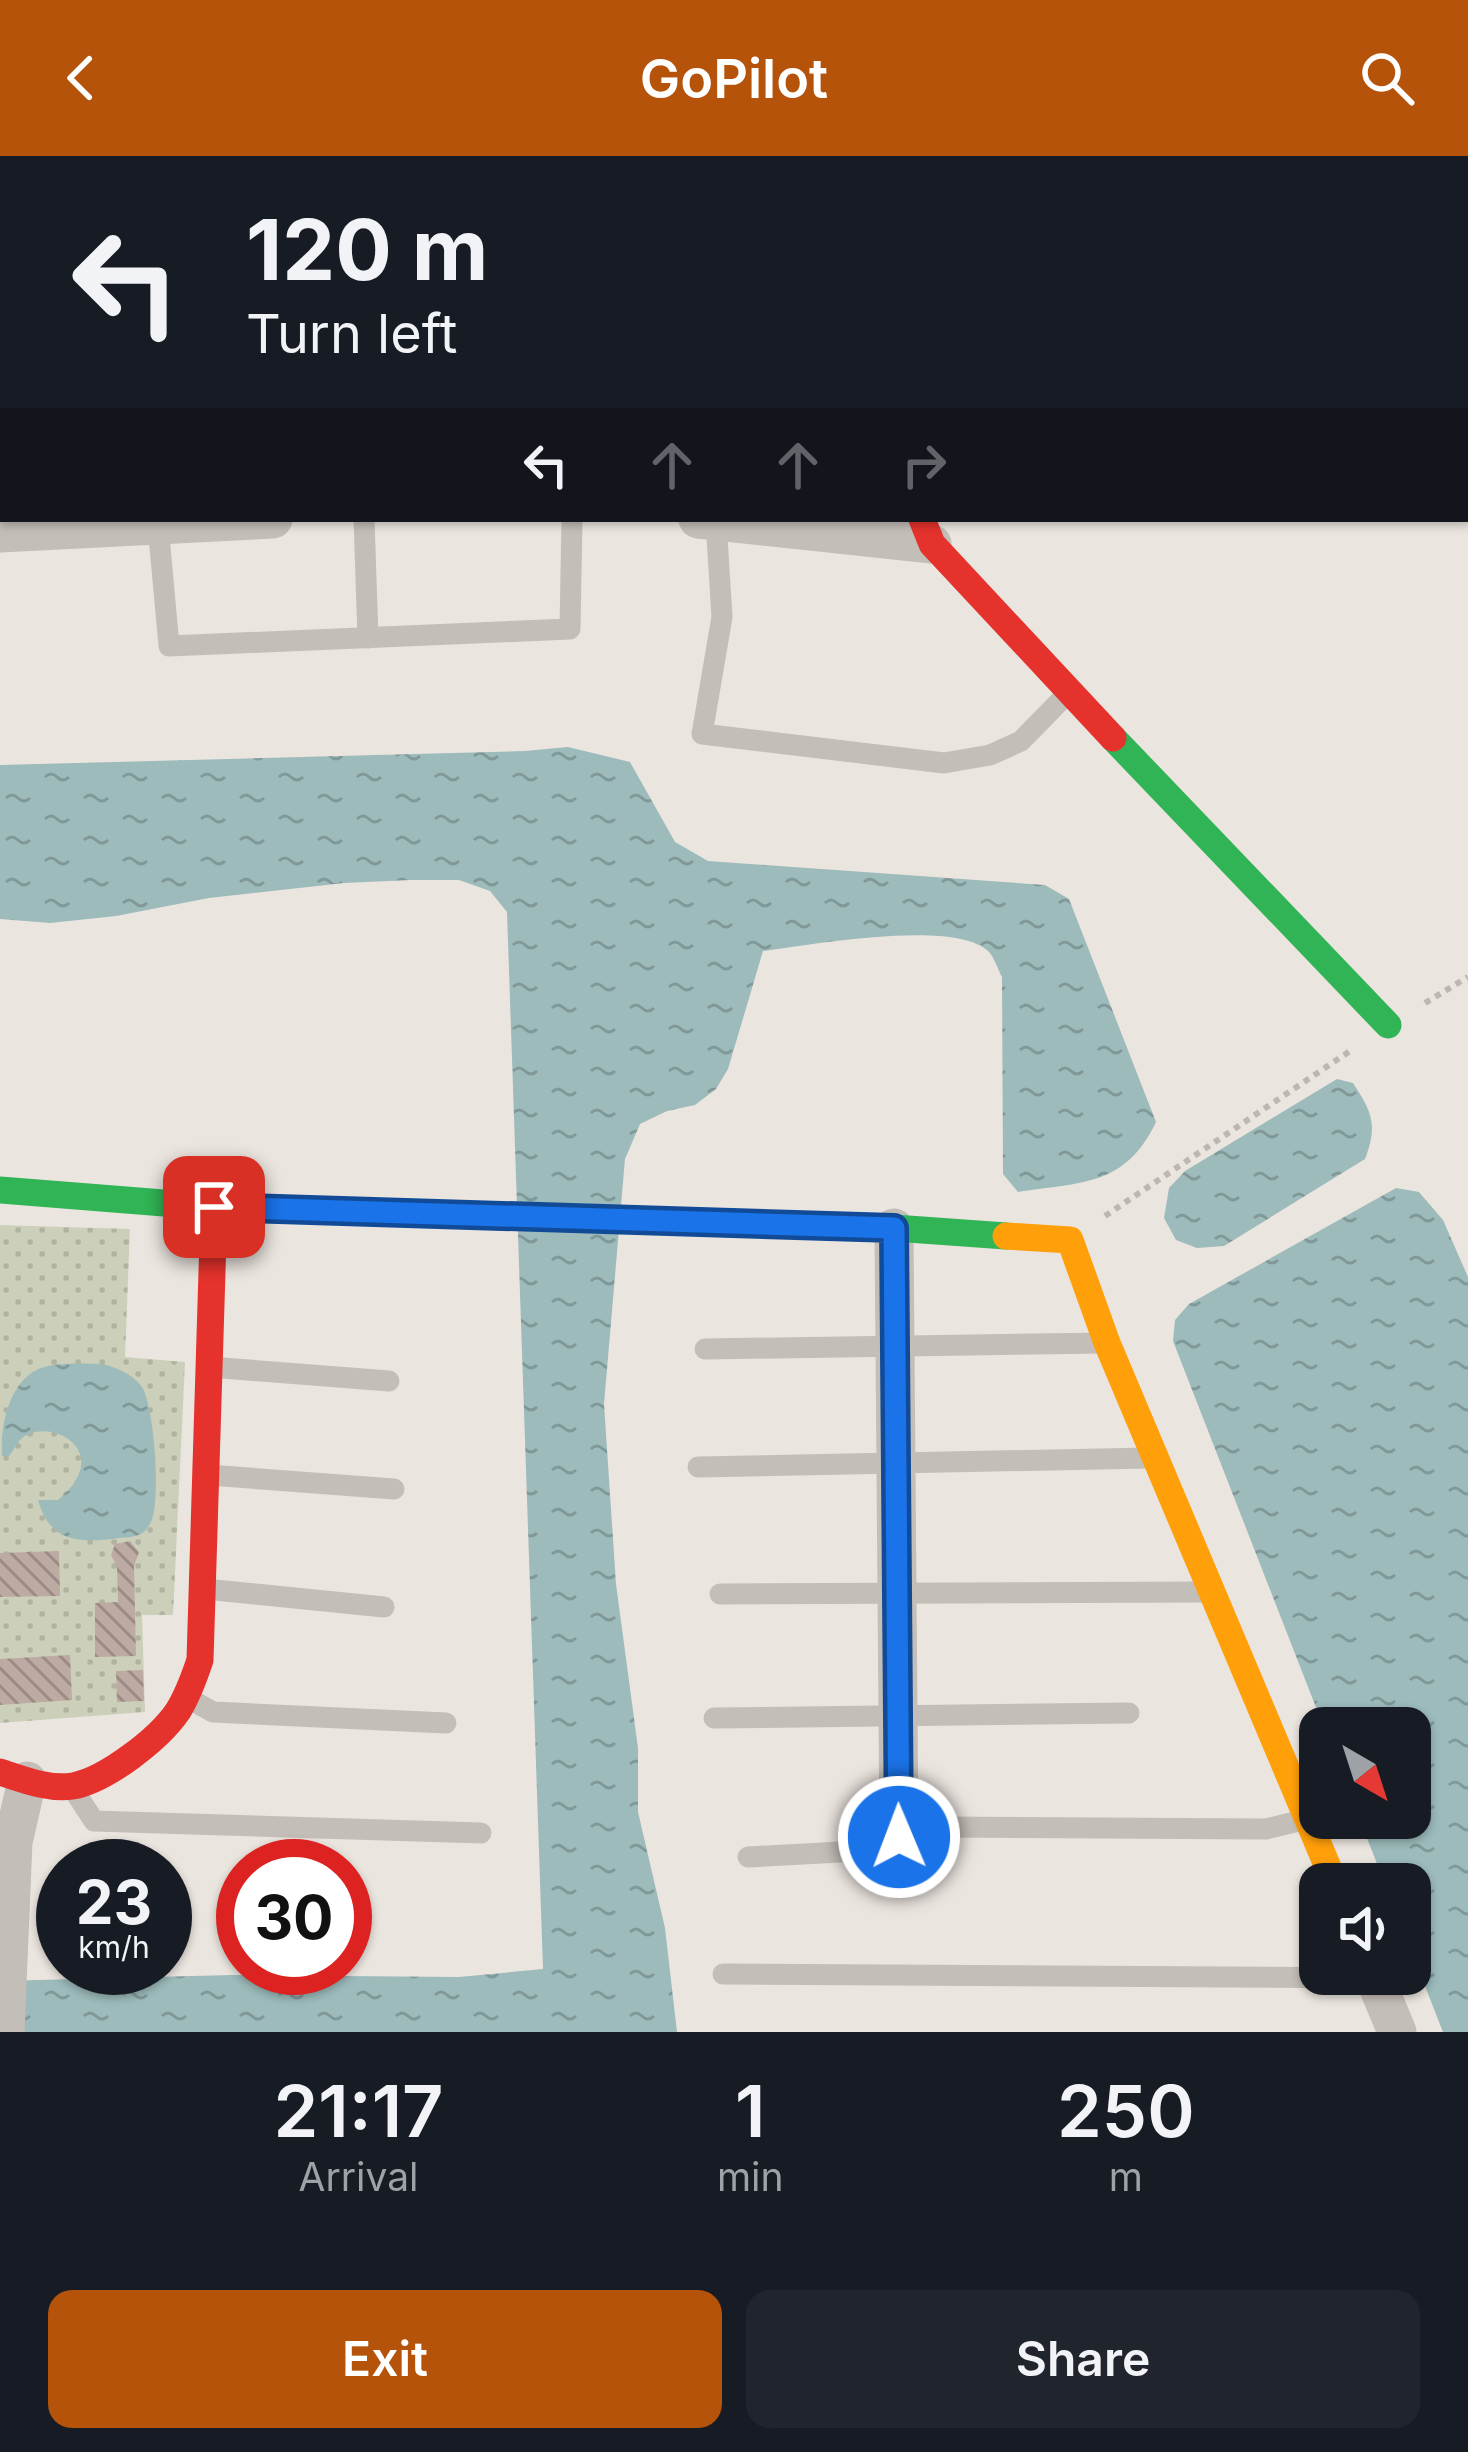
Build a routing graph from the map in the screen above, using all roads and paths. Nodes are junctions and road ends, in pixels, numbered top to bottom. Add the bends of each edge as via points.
1 (216, 522) edge
2 (364, 522) edge
3 (572, 522) edge
4 (707, 522) edge
5 (744, 522) edge
6 (158, 525) junction
7 (927, 532) edge
8 (0, 533) edge
9 (368, 638) junction
10 (1069, 692) junction
11 (1468, 977) edge
12 (1388, 1025) junction
13 (0, 1190) edge
14 (214, 1207) junction
15 (894, 1228) junction
16 (1070, 1240) junction
17 (1107, 1343) junction
18 (895, 1346) junction
19 (705, 1349) dead end
20 (209, 1367) junction
21 (389, 1381) dead end
22 (1155, 1458) junction
23 (896, 1463) junction
24 (698, 1467) dead end
25 (206, 1475) junction
26 (394, 1489) dead end
27 (203, 1588) junction
28 (1212, 1592) junction
29 (897, 1593) junction
30 (720, 1594) dead end
31 (384, 1607) dead end
32 (186, 1697) junction
33 (1130, 1713) dead end
34 (897, 1716) junction
35 (714, 1718) dead end
36 (446, 1723) dead end
37 (13, 1776) edge
38 (71, 1787) junction
39 (1299, 1800) edge
40 (1299, 1821) edge
41 (481, 1833) dead end
42 (899, 1837) junction
43 (7, 1842) edge
44 (748, 1857) dead end
45 (723, 1974) dead end
46 (1299, 1976) edge
47 (1382, 1995) edge
48 (5, 2032) edge
49 (1397, 2032) edge

1 - 6 street
2 - 9 lane
3 - 9 lane via 571,629
4 - 10 lane via 722,617 702,734 944,763 1021,741
5 - 7 street
6 - 8 street
6 - 9 lane via 169,646
7 - 10 street
10 - 12 street
11 - 12 path
12 - 16 path
13 - 14 street
14 - 15 street
14 - 20 street
15 - 16 street
15 - 18 street
16 - 17 street
17 - 18 lane
17 - 22 street
18 - 19 lane
18 - 23 street
20 - 21 lane
20 - 25 street
22 - 23 lane
22 - 28 street
23 - 24 lane
23 - 29 street
25 - 26 lane
25 - 27 street
27 - 31 lane
27 - 32 street via 200,1660
28 - 29 lane
28 - 39 street
29 - 30 lane
29 - 34 street
32 - 36 lane via 213,1712
32 - 38 street via 143,1745
33 - 34 lane
34 - 35 lane
34 - 42 street
37 - 38 street
37 - 43 street
38 - 41 lane via 94,1821
40 - 42 lane via 1266,1829 944,1827
42 - 44 lane via 877,1850
43 - 48 street
45 - 46 lane
47 - 49 street

